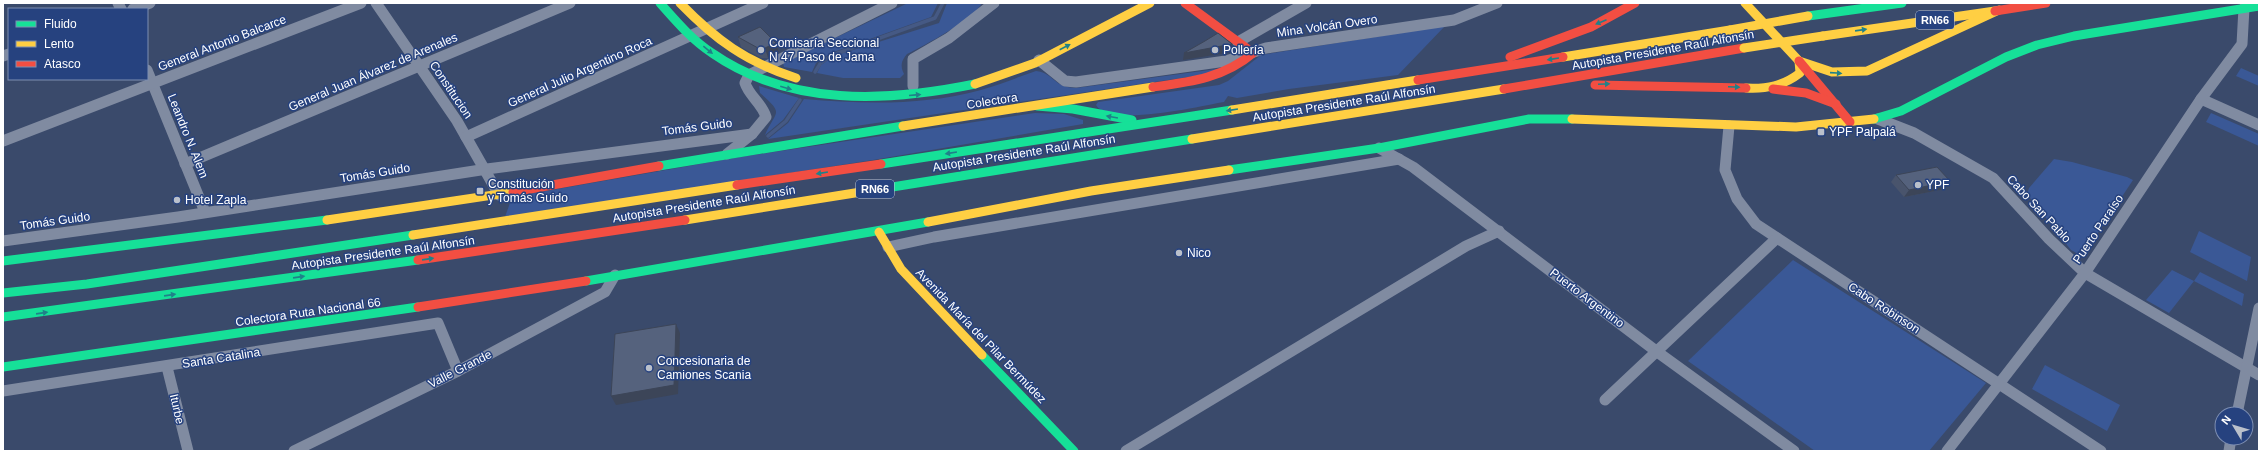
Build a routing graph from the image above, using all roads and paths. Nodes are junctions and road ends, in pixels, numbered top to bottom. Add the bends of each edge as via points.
1 (150, 3) edge
2 (361, 3) edge
3 (376, 3) edge
4 (570, 3) edge
5 (660, 3) edge
6 (680, 3) edge
7 (763, 3) edge
8 (892, 3) edge
9 (1150, 3) edge
10 (1185, 3) edge
11 (1306, 3) edge
12 (1497, 3) edge
13 (1635, 3) edge
14 (1745, 3) edge
15 (1757, 3) edge
16 (1902, 3) edge
17 (2046, 3) edge
18 (990, 4) edge
19 (2259, 6) edge
20 (136, 8) edge
21 (2244, 8) junction
22 (1999, 10) junction
23 (705, 30) junction
24 (692, 36) junction
25 (1054, 42) dead end
26 (1238, 42) junction
27 (1253, 53) junction
28 (1035, 54) junction
29 (1799, 62) junction
30 (419, 66) junction
31 (763, 68) junction
32 (1867, 71) junction
33 (148, 72) edge
34 (1463, 74) junction
35 (749, 75) junction
36 (807, 81) dead end
37 (820, 83) dead end
38 (1847, 83) dead end
39 (153, 84) junction
40 (913, 86) junction
41 (1771, 89) junction
42 (1838, 90) dead end
43 (2201, 98) junction
44 (1836, 104) junction
45 (1036, 106) junction
46 (1344, 115) junction
47 (1878, 119) junction
48 (1850, 122) junction
49 (1150, 123) junction
50 (2259, 125) edge
51 (1729, 126) junction
52 (752, 134) junction
53 (466, 137) junction
54 (3, 141) edge
55 (1379, 148) junction
56 (727, 154) junction
57 (1399, 159) junction
58 (185, 164) junction
59 (486, 169) junction
60 (499, 195) junction
61 (205, 212) junction
62 (1499, 231) junction
63 (879, 232) junction
64 (1777, 238) junction
65 (3, 241) edge
66 (888, 247) junction
67 (3, 261) edge
68 (2085, 273) junction
69 (615, 275) junction
70 (3, 293) edge
71 (2259, 308) edge
72 (3, 317) edge
73 (1656, 351) junction
74 (3, 367) edge
75 (167, 367) junction
76 (2246, 368) junction
77 (458, 371) junction
78 (2259, 375) edge
79 (1998, 383) junction
80 (3, 391) edge
81 (1605, 400) dead end
82 (2239, 406) edge
83 (188, 451) edge
84 (294, 451) edge
85 (1074, 451) edge
86 (1126, 451) edge
87 (1794, 451) edge
88 (1947, 451) edge
89 (2101, 451) edge

1 - 20 street
2 - 39 street, General Antonio Balcarce
3 - 30 street, Constitucion
4 - 30 street, General Juan Álvarez de Arenales
5 - 24 main road
6 - 23 main road
7 - 23 street, General Julio Argentino Roca
8 - 31 street
28 -> 9 main road
10 - 26 main road
11 - 26 street
12 - 27 street, Mina Volcán Overo via 1454,20 1266,48
13 -> 34 main road via 1598,24
14 - 29 main road
15 - 29 main road
16 -> 34 main road, Autopista Presidente Raúl Alfonsín / RN66, bridge via 1808,16
17 - 22 main road, Autopista Presidente Raúl Alfonsín / RN66
18 - 40 street via 949,38 917,55 914,59
19 - 21 main road, Colectora Ruta Nacional 66
21 - 43 street, Puerto Paraíso via 2242,44
21 - 47 main road, Colectora Ruta Nacional 66 via 2037,44 2006,57 1901,111
22 - 32 main road
46 -> 22 main road, Autopista Presidente Raúl Alfonsín / RN66, bridge via 1744,48
23 - 24 street, General Julio Argentino Roca
23 - 31 main road via 735,55
24 -> 35 main road via 720,59
24 - 53 street, General Julio Argentino Roca
25 - 28 main road
26 - 27 main road
27 - 28 street, Mina Volcán Overo via 1226,61 1076,82 1065,81
27 - 45 main road, Colectora via 1242,64 1227,73 1210,78
35 -> 28 main road via 812,93 866,97 920,95 993,79
28 - 40 main road via 968,76
29 -> 32 main road via 1830,73 1851,74
29 - 41 main road via 1800,73 1795,78
29 - 44 main road
30 - 53 street, Constitucion
30 - 58 street, General Juan Álvarez de Arenales
31 - 35 street
31 - 36 main road
32 - 38 main road
33 - 39 street, Leandro N. Alem
34 -> 49 main road, Autopista Presidente Raúl Alfonsín / RN66
35 - 52 street via 746,87 759,102 766,117
37 - 40 main road via 865,88
39 - 54 street, General Antonio Balcarce
39 - 58 street, Leandro N. Alem
41 - 44 main road via 1806,93
46 -> 41 main road via 1367,117 1537,90 1608,83
42 - 44 main road via 1835,94
43 - 50 street
43 - 68 street, Puerto Paraíso
44 - 48 main road
49 -> 45 main road via 1073,109
45 - 56 main road, Colectora
72 -> 46 main road, Autopista Presidente Raúl Alfonsín / RN66 via 515,246
47 - 48 main road, Colectora Ruta Nacional 66
47 - 68 street, Cabo San Pablo via 1914,134 1976,166 1992,178 2058,249
48 - 51 main road, Colectora Ruta Nacional 66 via 1796,126
49 -> 70 main road, Autopista Presidente Raúl Alfonsín / RN66 via 87,284
51 - 55 main road, Colectora Ruta Nacional 66 via 1530,119
51 - 64 street, Cabo Robinson via 1725,170 1745,213
52 - 56 street
52 - 59 street, Tomás Guido
53 - 59 street, Constitucion
55 - 57 street, Puerto Argentino
55 - 63 main road, Colectora Ruta Nacional 66 via 1091,191
56 - 60 main road, Colectora
57 - 62 street, Puerto Argentino
57 - 66 street
58 - 61 street, Leandro N. Alem
59 - 60 street, Constitucion
59 - 61 street, Tomás Guido
60 - 67 main road, Colectora via 254,231
61 - 65 street, Tomás Guido
62 - 73 street, Puerto Argentino
62 - 86 street via 1466,246
63 - 66 main road, Avenida María del Pilar Bermúdez
63 - 69 main road, Colectora Ruta Nacional 66
64 - 73 street
64 - 79 street, Cabo Robinson
66 - 85 main road, Avenida María del Pilar Bermúdez via 901,269
68 - 76 street, Cabo San Pablo
68 - 79 street, Puerto Paraíso
69 - 74 main road, Colectora Ruta Nacional 66 via 376,315
69 - 77 street, Valle Grande via 605,292
71 - 76 street
73 - 81 street
73 - 87 street, Puerto Argentino
75 - 77 street, Santa Catalina via 438,323
75 - 80 street, Santa Catalina
75 - 83 street, Iturbe
76 - 78 street, Cabo San Pablo
76 - 82 street
77 - 84 street, Valle Grande
79 - 88 street, Puerto Paraíso
79 - 89 street, Cabo Robinson

